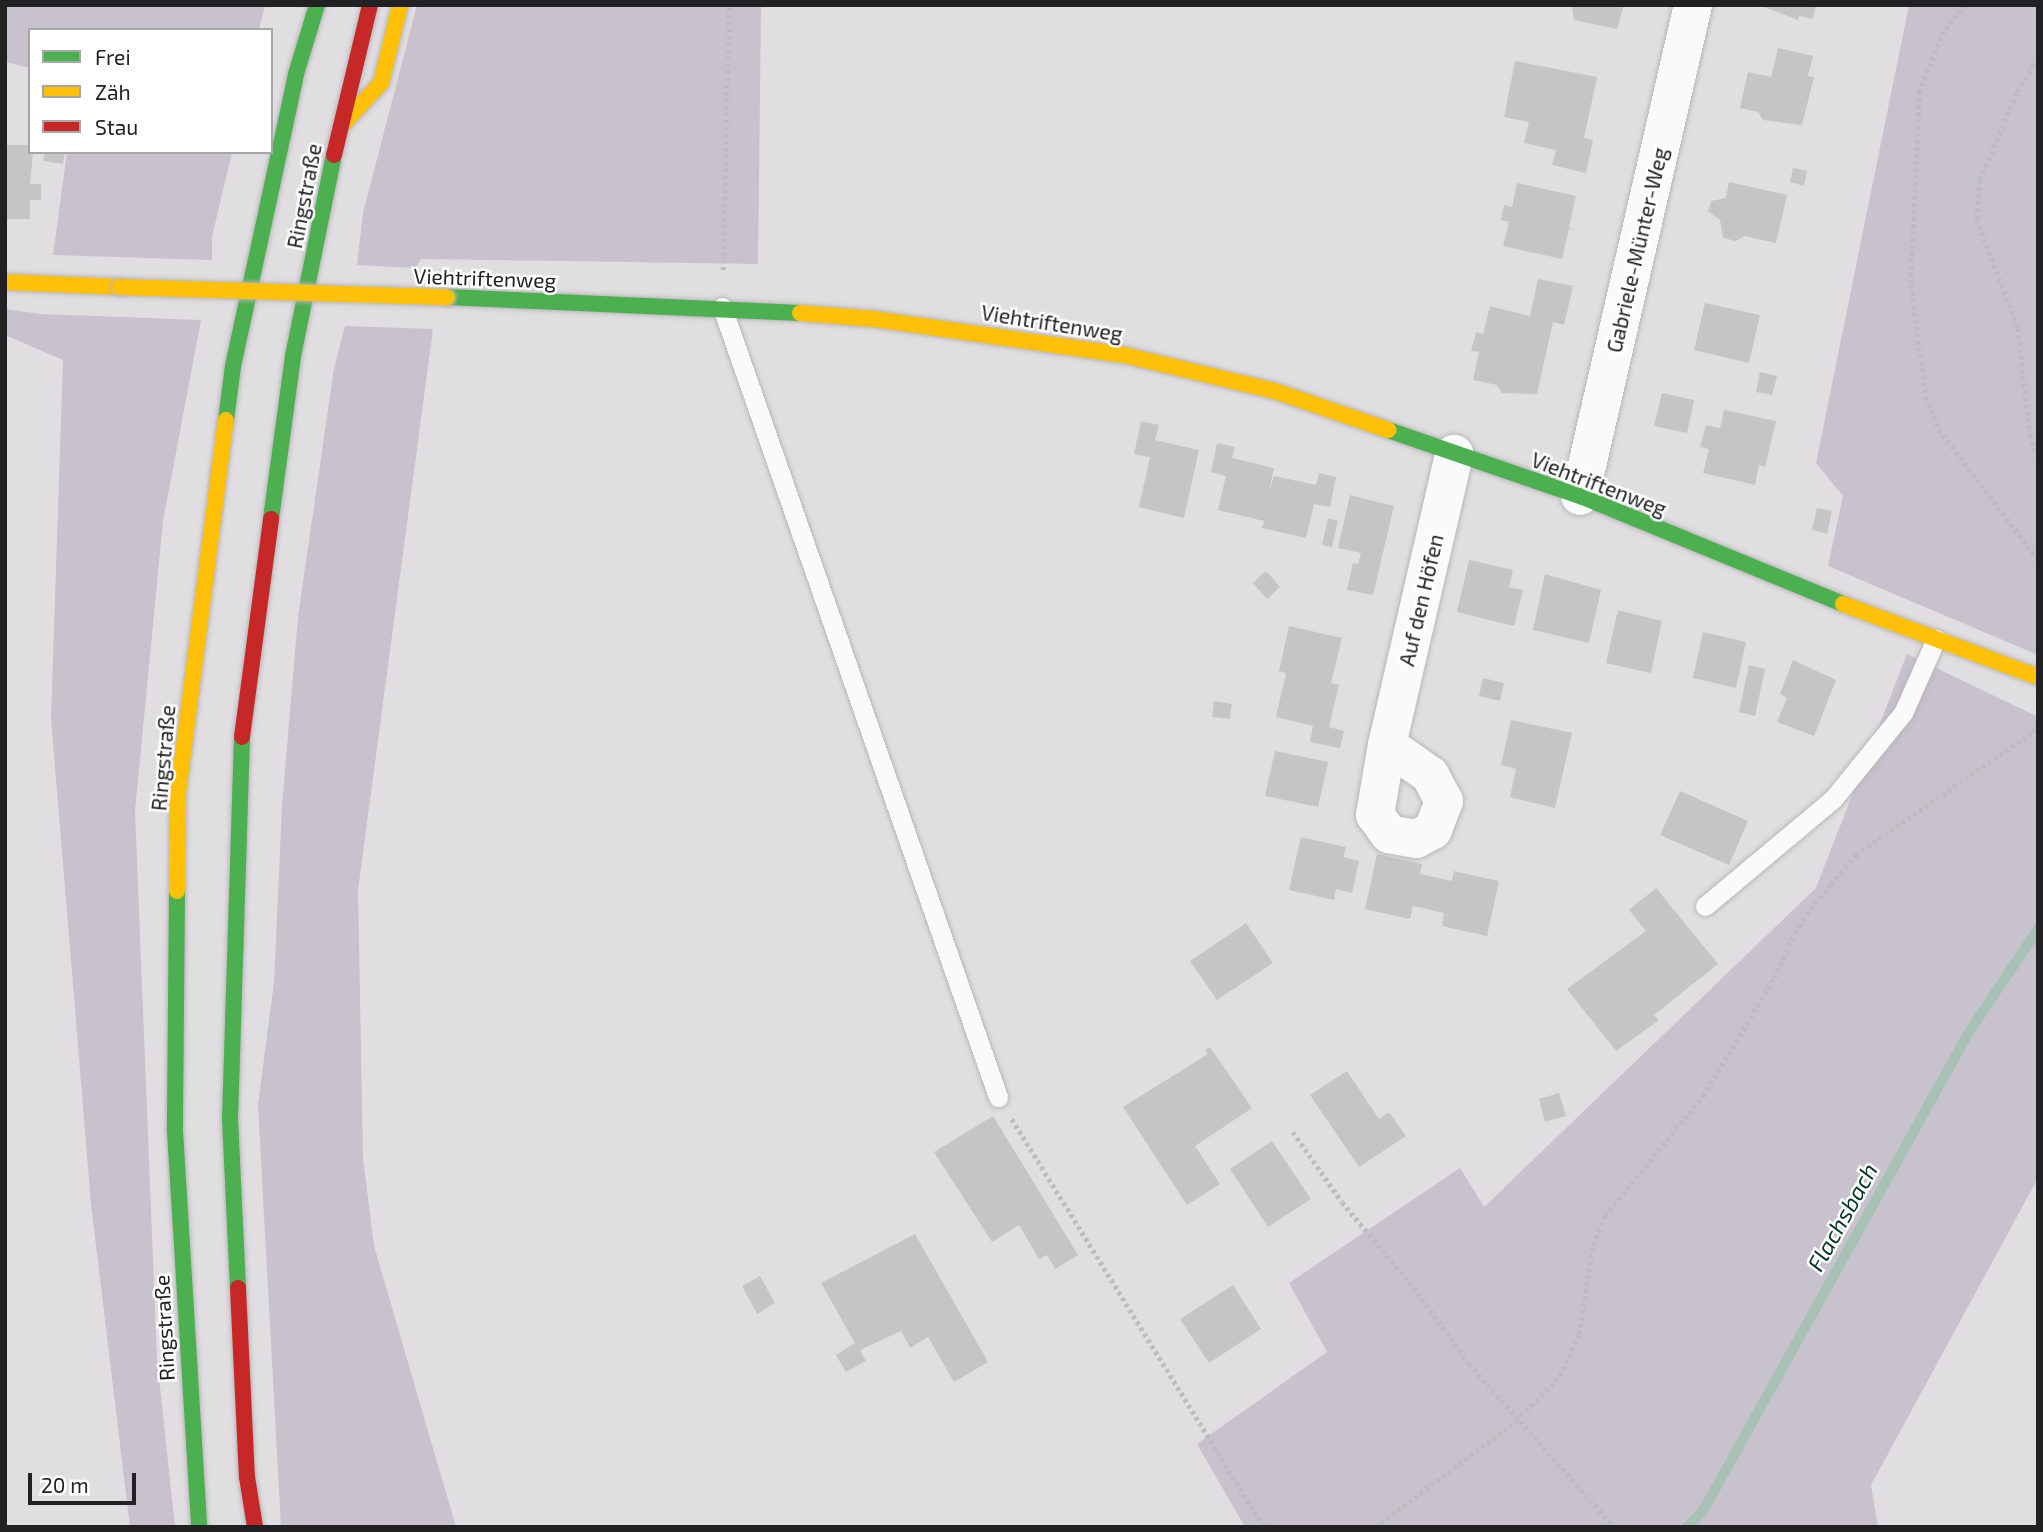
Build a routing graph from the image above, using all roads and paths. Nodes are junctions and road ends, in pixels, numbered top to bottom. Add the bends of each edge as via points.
1 (317, 5) edge
2 (370, 5) edge
3 (400, 5) edge
4 (729, 5) edge
5 (1692, 5) edge
6 (1966, 5) edge
7 (296, 19) dead end
8 (2038, 59) edge
9 (296, 74) junction
10 (339, 129) junction
11 (5, 282) edge
12 (722, 307) junction
13 (1454, 454) junction
14 (2038, 458) edge
15 (1580, 496) junction
16 (2038, 559) edge
17 (1936, 639) junction
18 (2038, 677) edge
19 (2038, 722) edge
20 (1387, 745) dead end
21 (1705, 906) dead end
22 (998, 1097) joint
23 (1293, 1132) dead end
24 (1516, 1421) junction
25 (199, 1527) edge
26 (255, 1527) edge
27 (1264, 1527) edge
28 (1375, 1527) edge
29 (1614, 1527) edge

1 - 9 main road, Ringstraße
2 - 10 main road, Ringstraße
3 - 10 main road via 381,83
4 - 12 path
5 - 15 street, Gabriele-Münter-Weg
6 - 16 path via 1944,31 1920,92 1912,298 1926,397 1939,429
7 - 9 main road
8 - 14 path via 2017,93 1980,180 1978,219 2018,328 2030,435
9 - 25 main road, Ringstraße via 233,366 178,793 175,1131
10 - 26 main road, Ringstraße via 293,356 240,750 230,1119 247,1477
11 - 12 main road, Viehtriftenweg, bridge
12 - 13 main road, Viehtriftenweg via 874,319 1124,355 1275,391
12 - 22 lane
13 - 15 main road, Viehtriftenweg
13 - 20 street, Auf den Höfen
15 - 17 main road, Viehtriftenweg via 1734,562
17 - 18 main road, Viehtriftenweg
17 - 21 lane via 1903,713 1833,799
19 - 24 path via 2032,732 1856,855 1798,926 1774,978 1703,1096 1605,1216 1593,1245 1579,1334 1560,1376
22 - 27 path
23 - 24 path via 1342,1202
24 - 28 path
24 - 29 path

